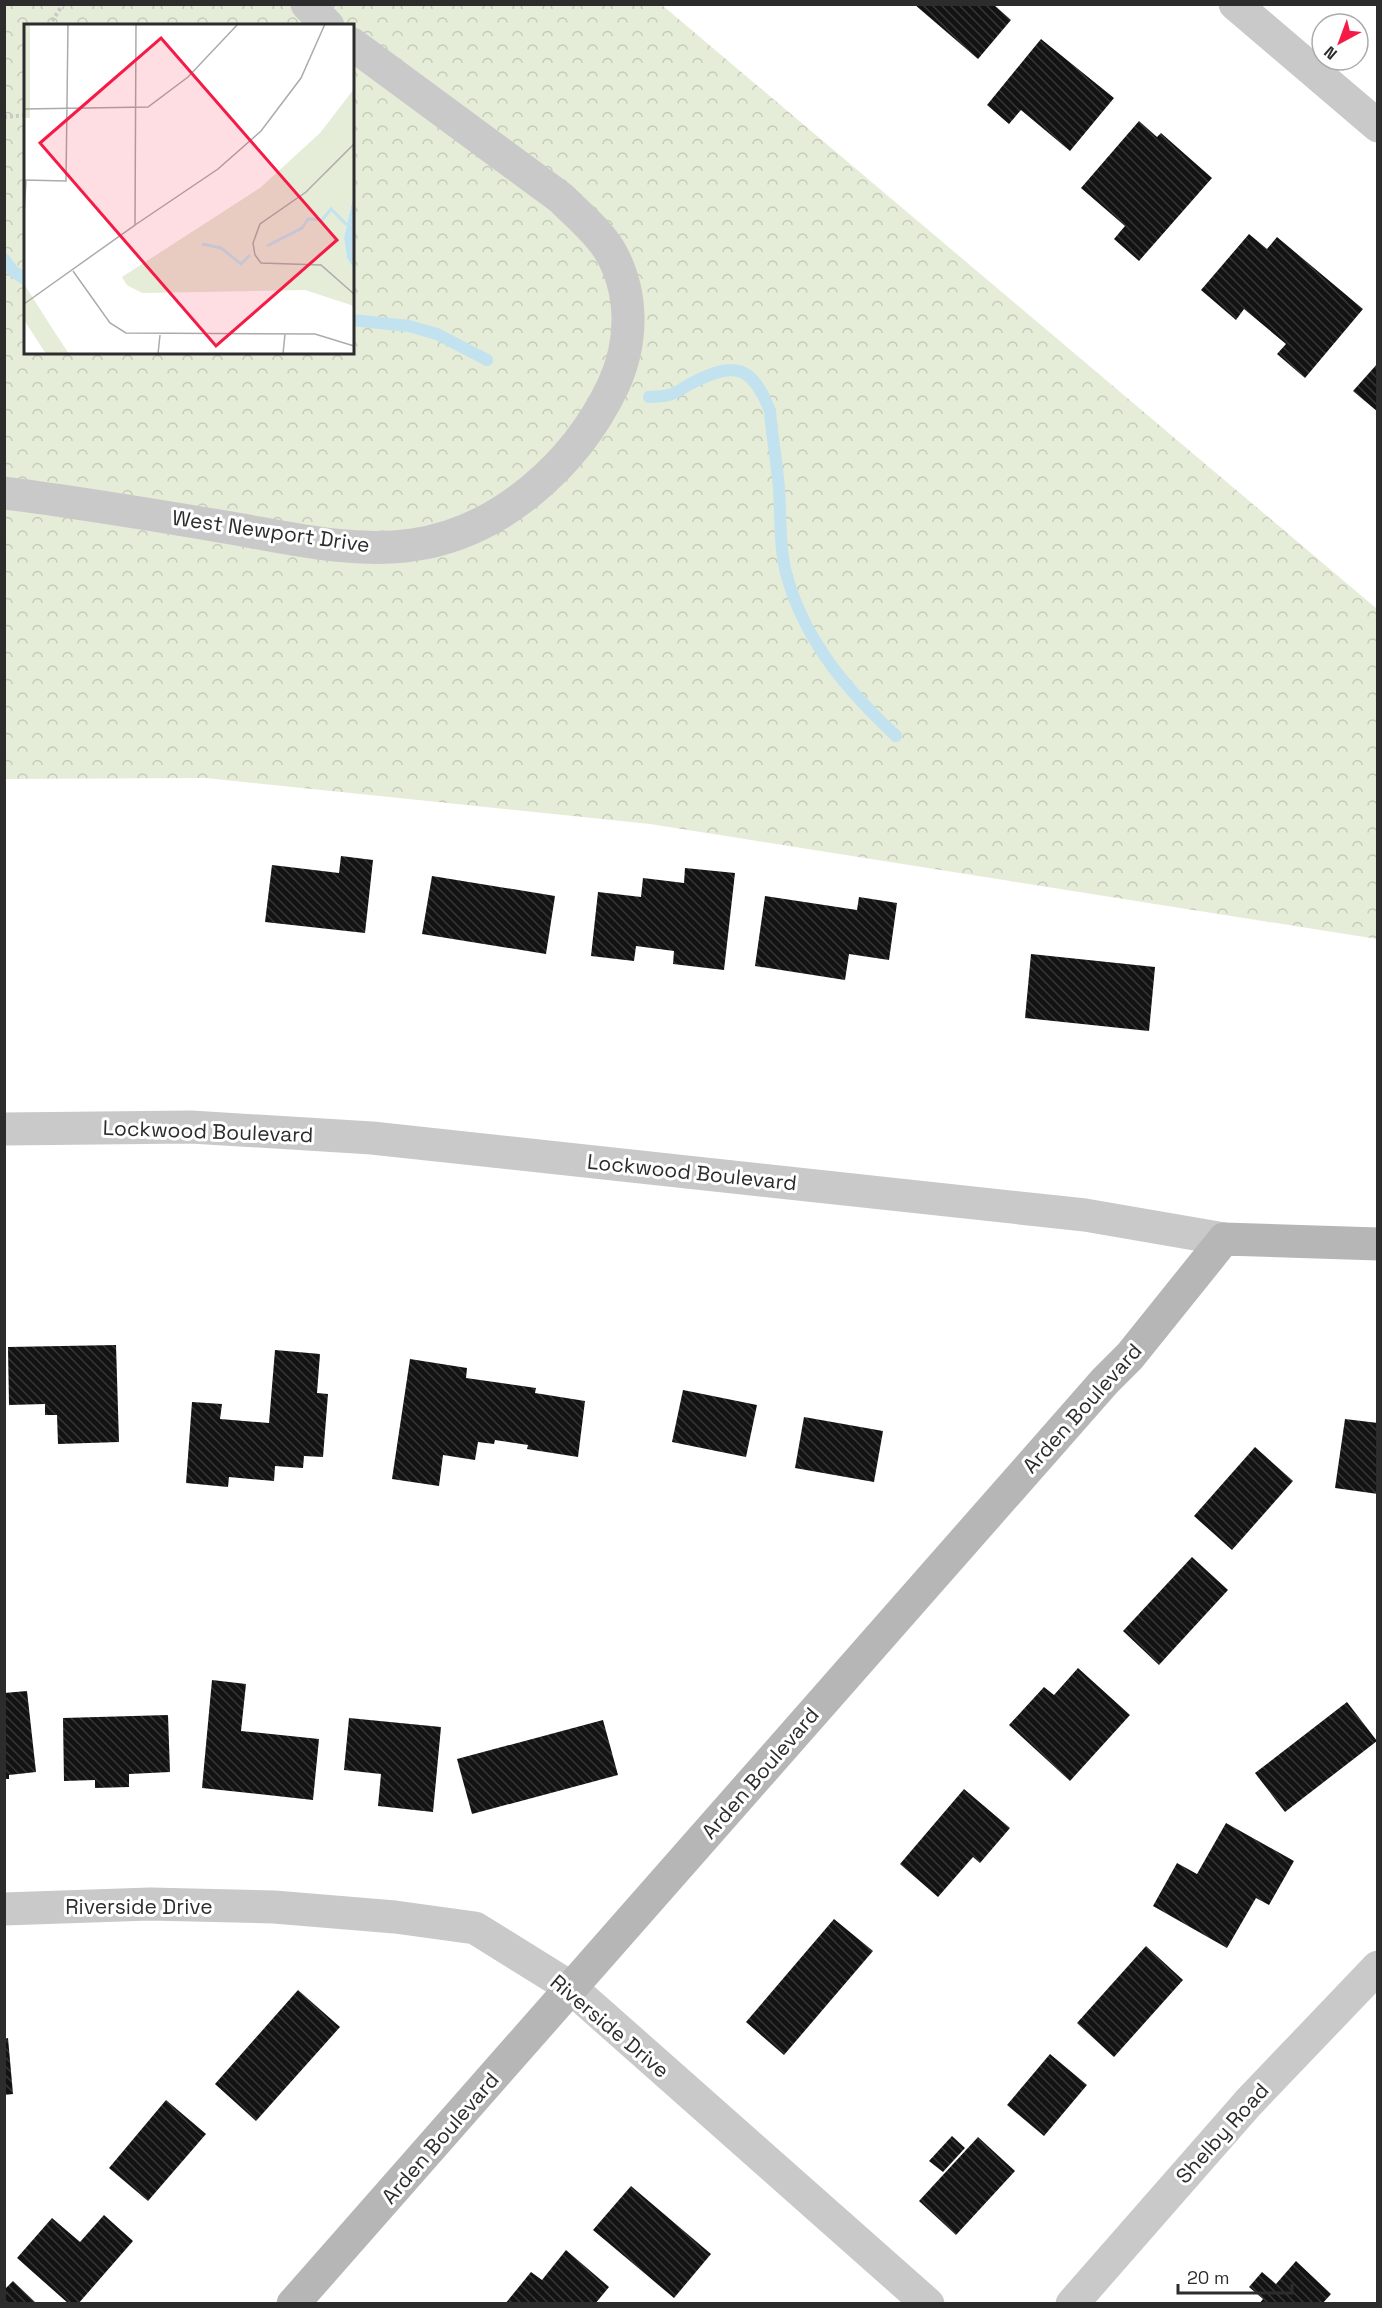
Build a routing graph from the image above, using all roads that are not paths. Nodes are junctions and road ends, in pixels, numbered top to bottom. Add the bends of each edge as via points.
1 (307, 4) edge
2 (1235, 4) edge
3 (326, 24) edge
4 (354, 45) edge
5 (1377, 126) edge
6 (4, 493) edge
7 (4, 1129) edge
8 (1224, 1239) junction
9 (1377, 1244) edge
10 (4, 1909) edge
11 (1377, 1967) edge
12 (570, 1988) junction
13 (293, 2304) edge
14 (928, 2304) edge
15 (1072, 2304) edge

1 - 3 street
2 - 5 street
4 - 6 street, West Newport Drive via 561,198 609,251 622,280 629,312 627,343 620,370 588,429 538,486 511,507 445,538 412,545 322,543
7 - 8 street, Lockwood Boulevard via 191,1127 372,1138 1085,1215
8 - 9 main road, Lockwood Boulevard
8 - 12 main road, Arden Boulevard via 1130,1356
10 - 12 street, Riverside Drive via 150,1904 274,1907 395,1917 475,1929
11 - 15 street, Shelby Road via 1248,2103
12 - 13 main road, Arden Boulevard
12 - 14 street, Riverside Drive

